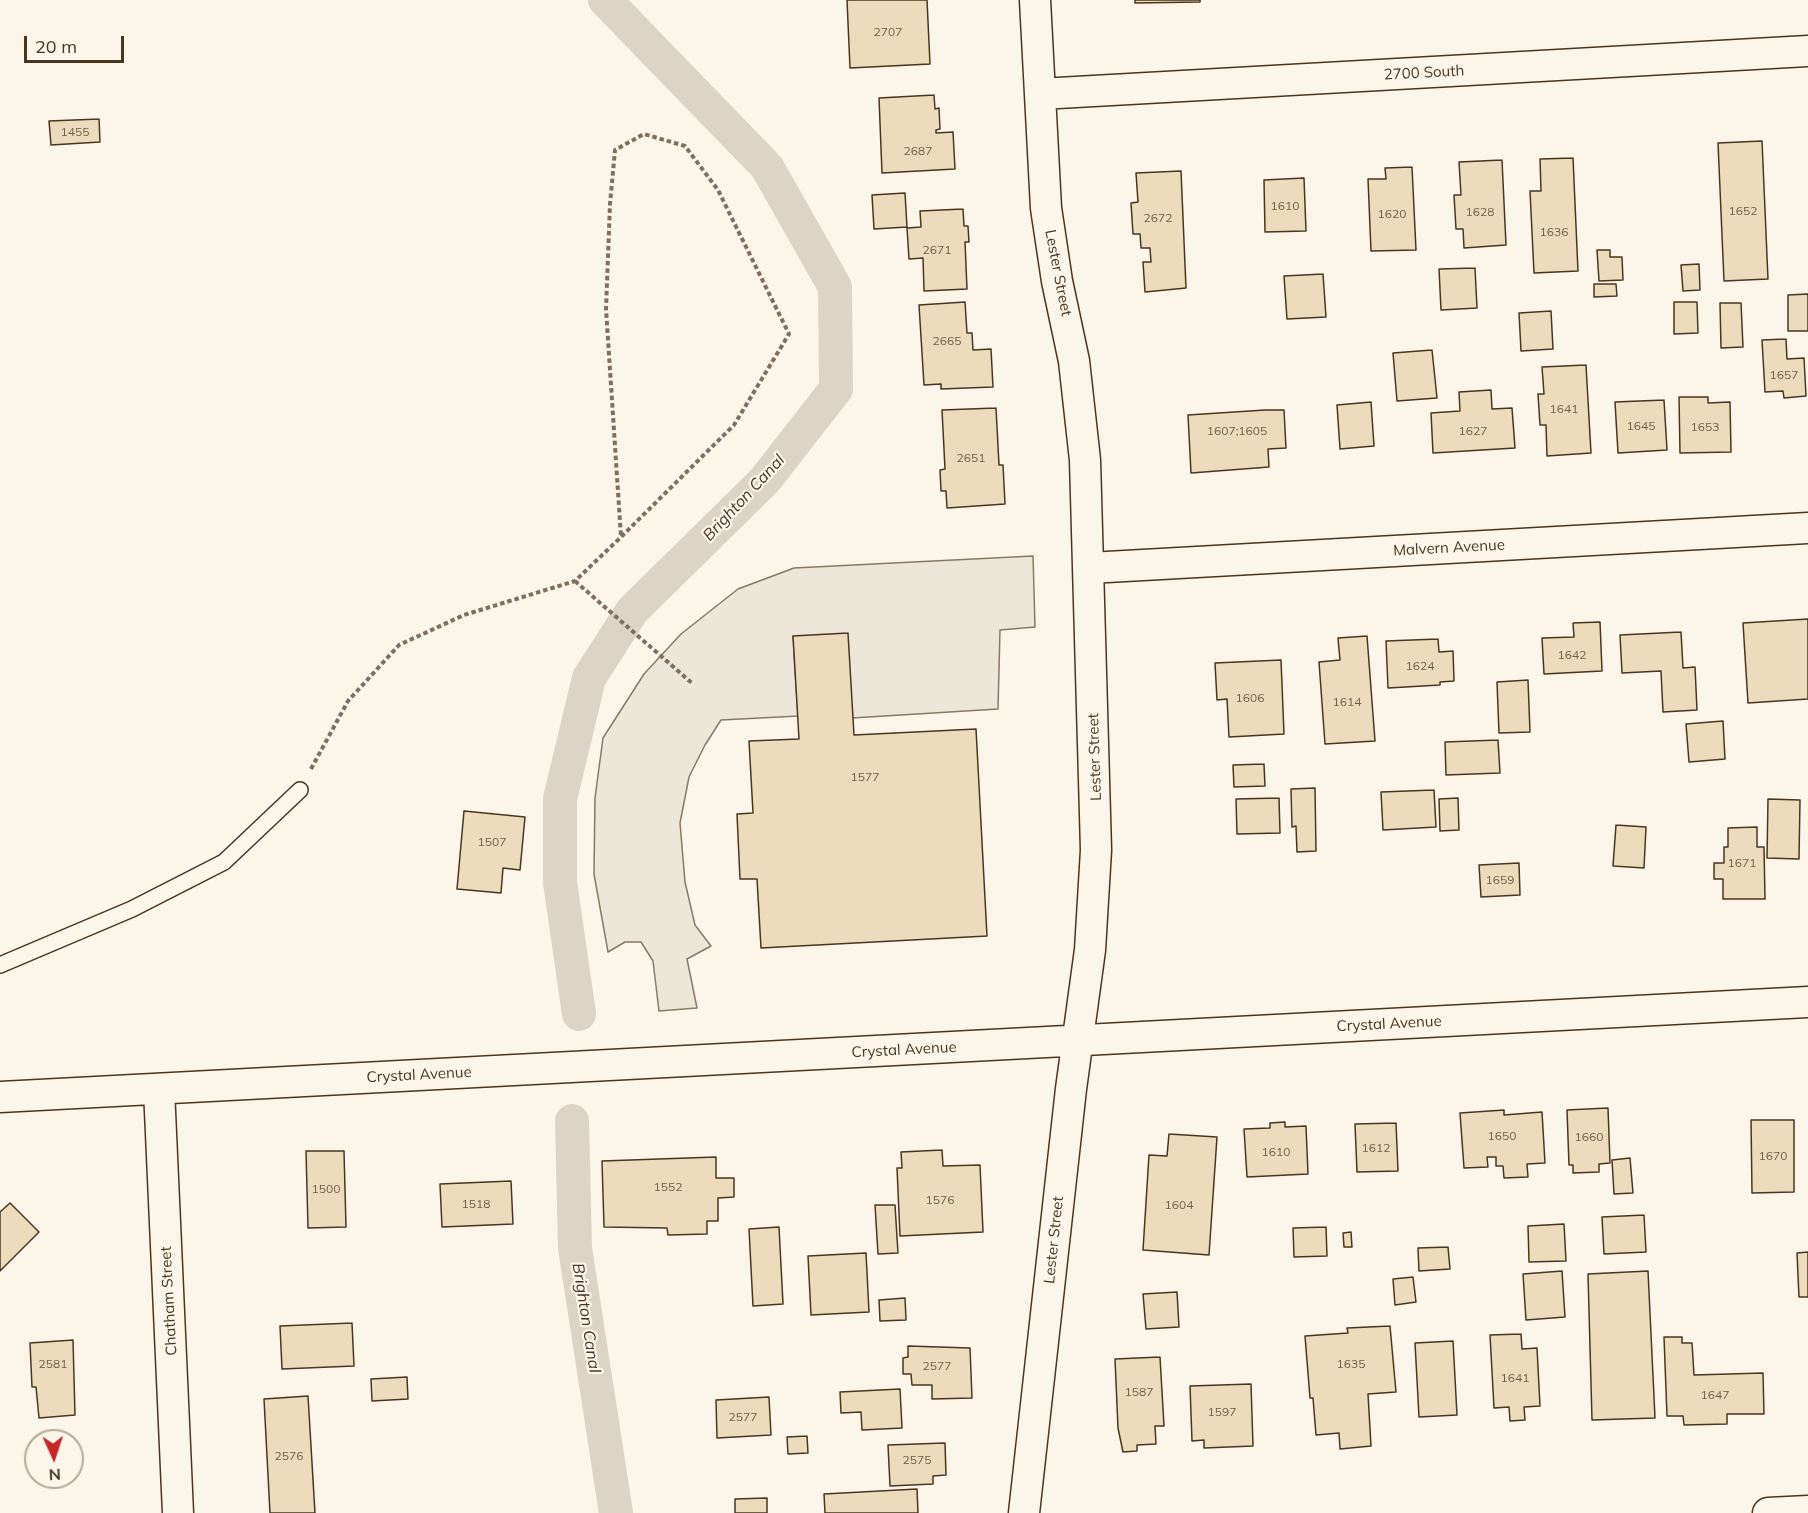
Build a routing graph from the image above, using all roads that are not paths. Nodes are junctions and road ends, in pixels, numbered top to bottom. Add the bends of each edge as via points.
1 (1035, 0) edge
2 (1808, 51) edge
3 (1040, 94) junction
4 (1808, 528) edge
5 (1089, 568) junction
6 (300, 790) road end
7 (0, 965) edge
8 (1808, 1002) edge
9 (1077, 1041) junction
10 (159, 1089) junction
11 (0, 1097) edge
12 (1808, 1511) edge
13 (178, 1513) edge
14 (1024, 1513) edge
15 (1768, 1513) edge

1 - 3 street, Lester Street
2 - 3 street, 2700 South
3 - 5 street, Lester Street via 1050,241 1080,405
4 - 5 street, Malvern Avenue
5 - 9 street, Lester Street via 1096,850 1092,939
6 - 7 lane via 224,862 132,909
8 - 9 street, Crystal Avenue
9 - 10 street, Crystal Avenue
9 - 14 street, Lester Street
10 - 11 street, Crystal Avenue
10 - 13 street, Chatham Street
12 - 15 street

